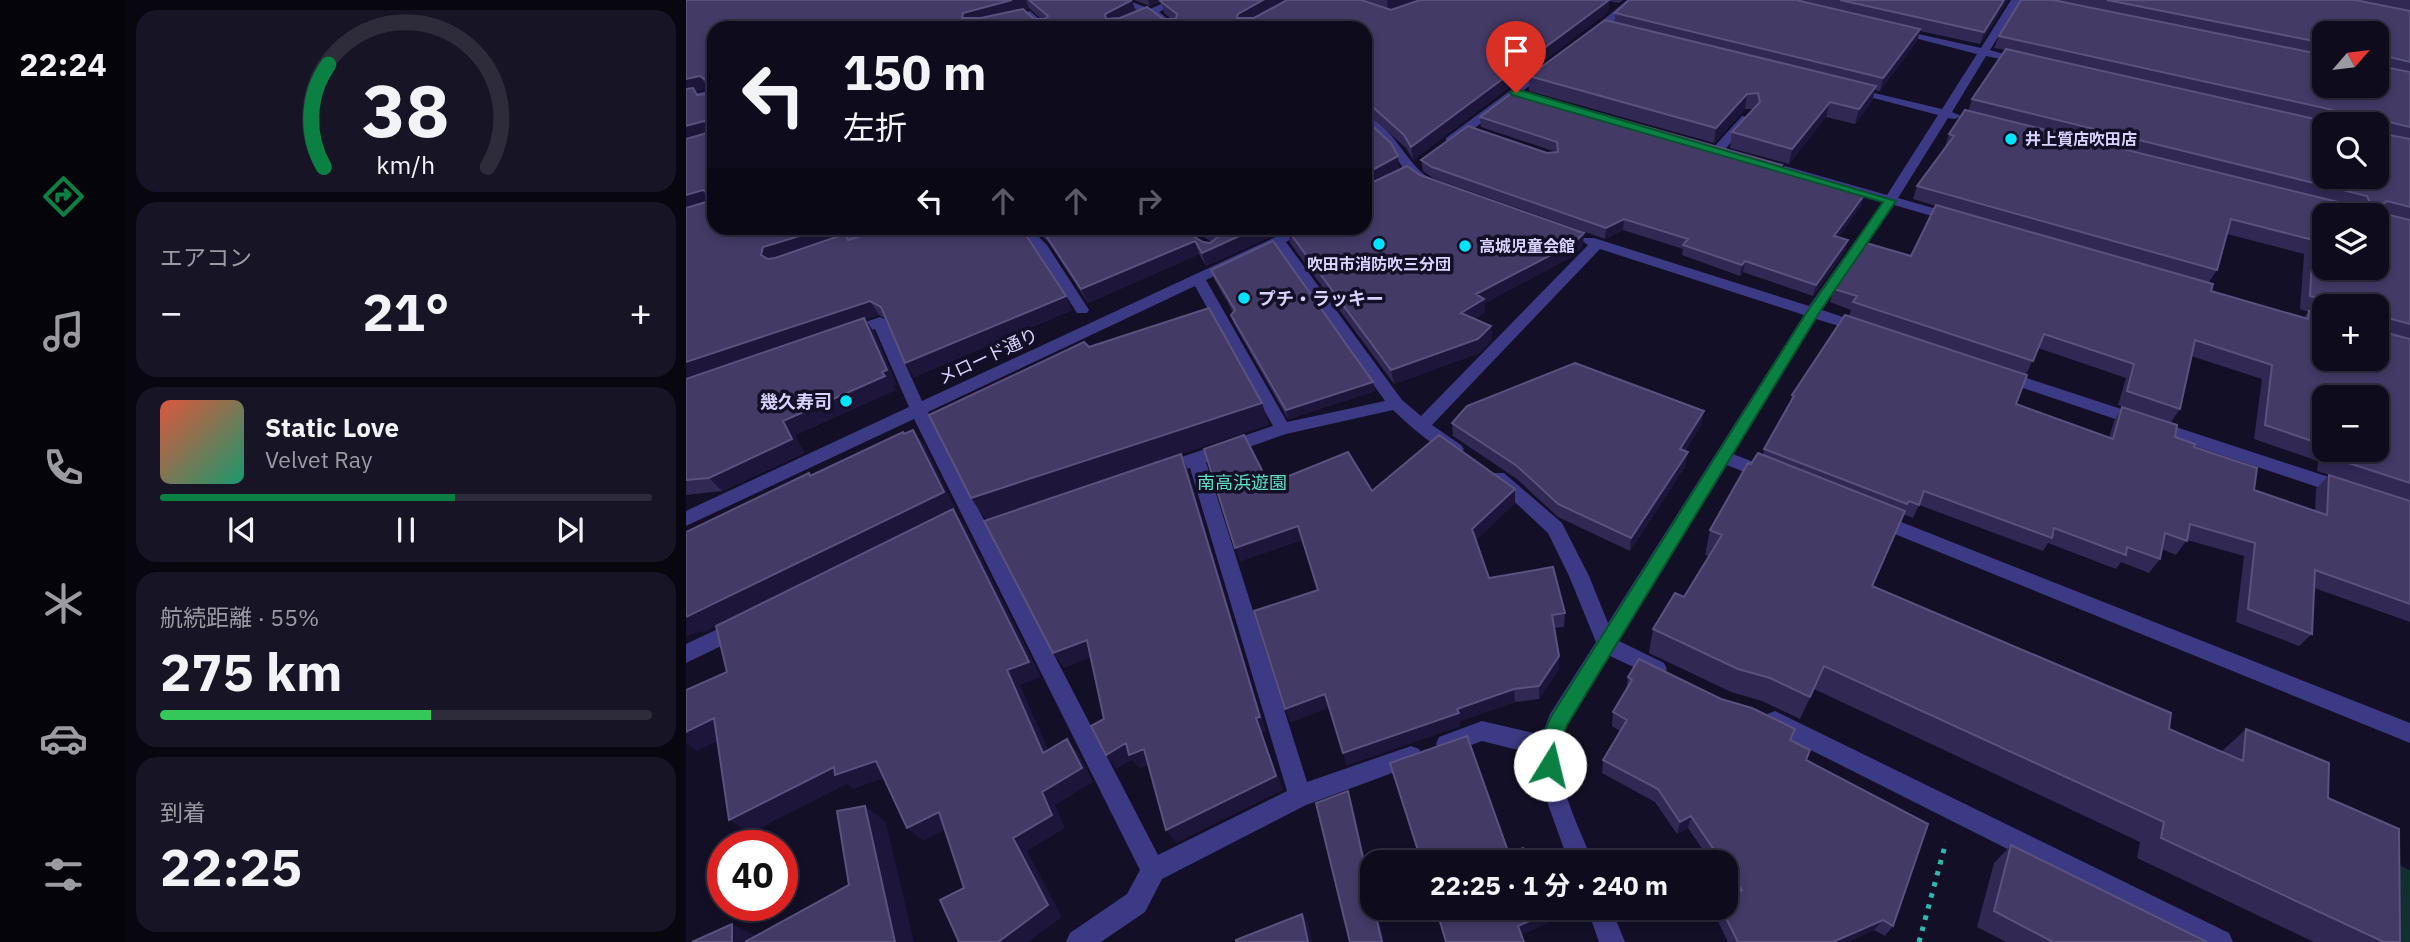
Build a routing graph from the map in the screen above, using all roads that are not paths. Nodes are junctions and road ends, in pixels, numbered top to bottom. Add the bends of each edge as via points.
1 (1118, 0) edge
2 (1178, 0) edge
3 (1633, 0) edge
4 (2021, 1) edge
5 (1602, 6) edge
6 (1622, 10) junction
7 (1153, 13) junction
8 (1002, 21) edge
9 (1038, 21) edge
10 (1133, 21) edge
11 (1164, 21) edge
12 (1602, 27) junction
13 (1878, 28) edge
14 (1619, 32) edge
15 (1581, 43) edge
16 (1984, 52) junction
17 (1559, 60) edge
18 (2038, 64) edge
19 (1841, 88) edge
20 (1516, 93) junction
21 (707, 94) edge
22 (1534, 98) edge
23 (686, 99) edge
24 (1751, 113) edge
25 (1946, 114) junction
26 (1973, 121) edge
27 (1372, 126) edge
28 (1466, 129) junction
29 (1484, 136) edge
30 (1717, 151) edge
31 (1436, 152) edge
32 (1770, 166) edge
33 (1440, 188) edge
34 (1891, 201) junction
35 (1969, 223) edge
36 (1571, 234) edge
37 (848, 235) edge
38 (1030, 235) edge
39 (1292, 235) edge
40 (1279, 242) junction
41 (851, 243) edge
42 (1597, 244) junction
43 (1198, 279) junction
44 (1082, 310) dead end
45 (1813, 312) junction
46 (1880, 334) edge
47 (829, 339) edge
48 (1986, 369) edge
49 (1396, 404) junction
50 (918, 410) junction
51 (1421, 426) junction
52 (1283, 429) junction
53 (1723, 457) junction
54 (1196, 459) junction
55 (1146, 476) edge
56 (1788, 483) edge
57 (2357, 493) edge
58 (1853, 509) edge
59 (686, 519) edge
60 (760, 617) edge
61 (1607, 645) junction
62 (686, 654) edge
63 (1678, 680) edge
64 (1753, 710) edge
65 (2410, 733) edge
66 (1549, 747) junction
67 (1300, 796) junction
68 (1576, 850) edge
69 (1153, 870) junction
70 (1604, 920) edge
71 (1079, 942) edge
72 (1612, 942) edge
73 (2220, 942) edge

1 - 7 street
2 - 7 street
3 - 6 street
4 - 16 street
5 - 6 street
6 - 12 street
7 - 10 street
7 - 11 street
8 - 9 street via 1030,14
12 - 14 street
12 - 15 street
13 - 16 street
16 - 18 street
16 - 25 street
17 - 20 street
19 - 25 street
20 - 22 street
20 - 28 street
21 - 23 street
24 - 30 street
25 - 26 street
25 - 34 street
27 - 33 street via 1400,153 1409,171
28 - 29 street
28 - 31 street
32 - 34 street
34 - 35 street
34 - 45 street
36 - 42 street
37 - 41 street
38 - 44 street
39 - 40 street, メロード通り
40 - 43 street, メロード通り
40 - 49 street
42 - 45 street
42 - 51 street
43 - 50 street, メロード通り
43 - 52 street
45 - 46 street
45 - 53 street
47 - 50 street via 880,322
48 - 57 street
49 - 51 street
49 - 52 street
50 - 59 street, メロード通り
50 - 69 street via 964,515 988,530
51 - 61 street via 1505,483 1555,528
52 - 54 street
53 - 56 street
53 - 61 street
54 - 55 street
54 - 67 street
58 - 65 street
60 - 62 street
61 - 63 street
61 - 66 street via 1559,721
64 - 73 street
66 - 67 street via 1482,731
66 - 68 street via 1551,782
67 - 69 street
69 - 71 street via 1136,903
70 - 72 street

